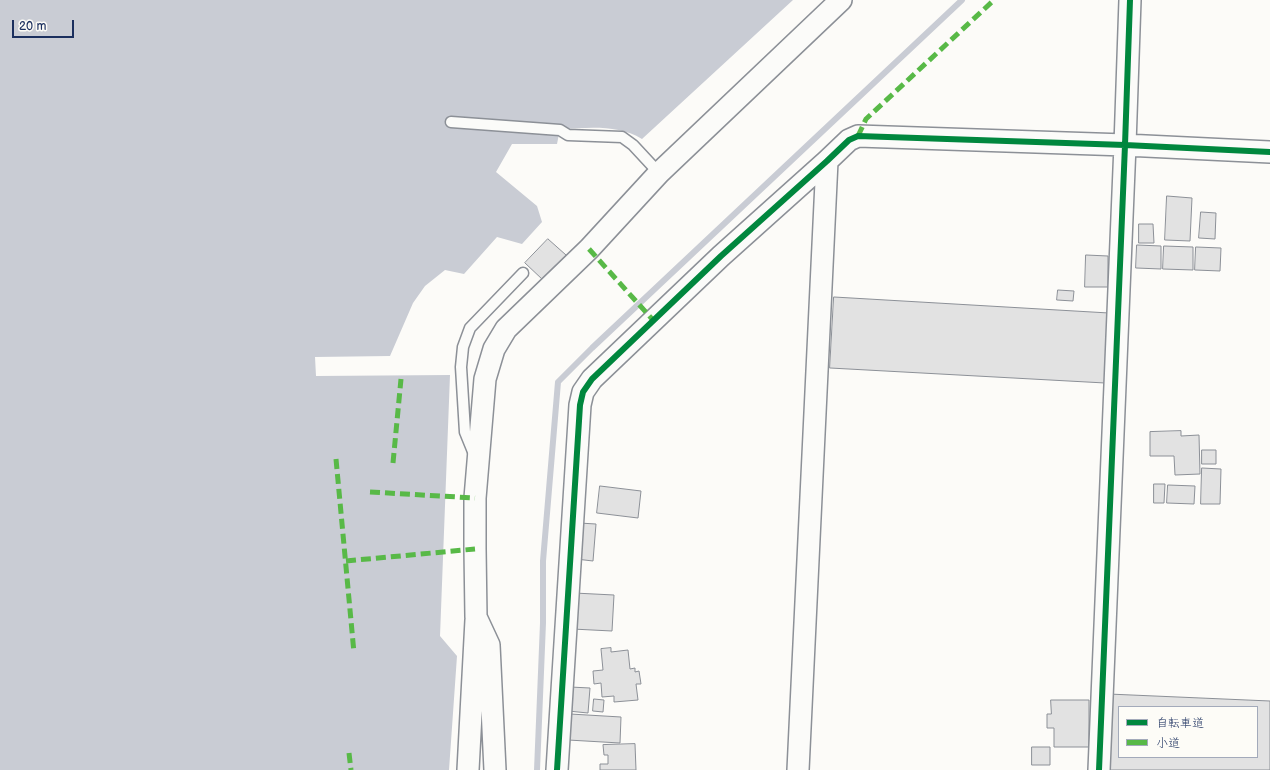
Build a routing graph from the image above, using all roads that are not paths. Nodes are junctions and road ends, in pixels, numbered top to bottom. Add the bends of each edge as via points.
1 (841, 0) edge
2 (1130, 0) edge
3 (451, 122) dead end
4 (1125, 145) junction
5 (1270, 152) edge
6 (827, 161) junction
7 (659, 172) junction
8 (523, 273) dead end
9 (479, 463) junction
10 (476, 617) junction
11 (468, 770) edge
12 (495, 770) edge
13 (557, 770) edge
14 (798, 770) edge
15 (1099, 770) edge

1 - 7 street
2 - 4 street
3 - 7 lane via 560,130 568,135 622,137 633,144
4 - 5 street
4 - 6 street via 858,136 849,140
4 - 15 street
6 - 13 street via 721,256 592,379 583,392 580,405
6 - 14 street
7 - 9 street via 589,249 506,329 494,349 485,379
8 - 9 lane via 470,328 463,347 461,366 465,432
9 - 10 street via 475,498
10 - 11 street
10 - 12 street via 489,645

